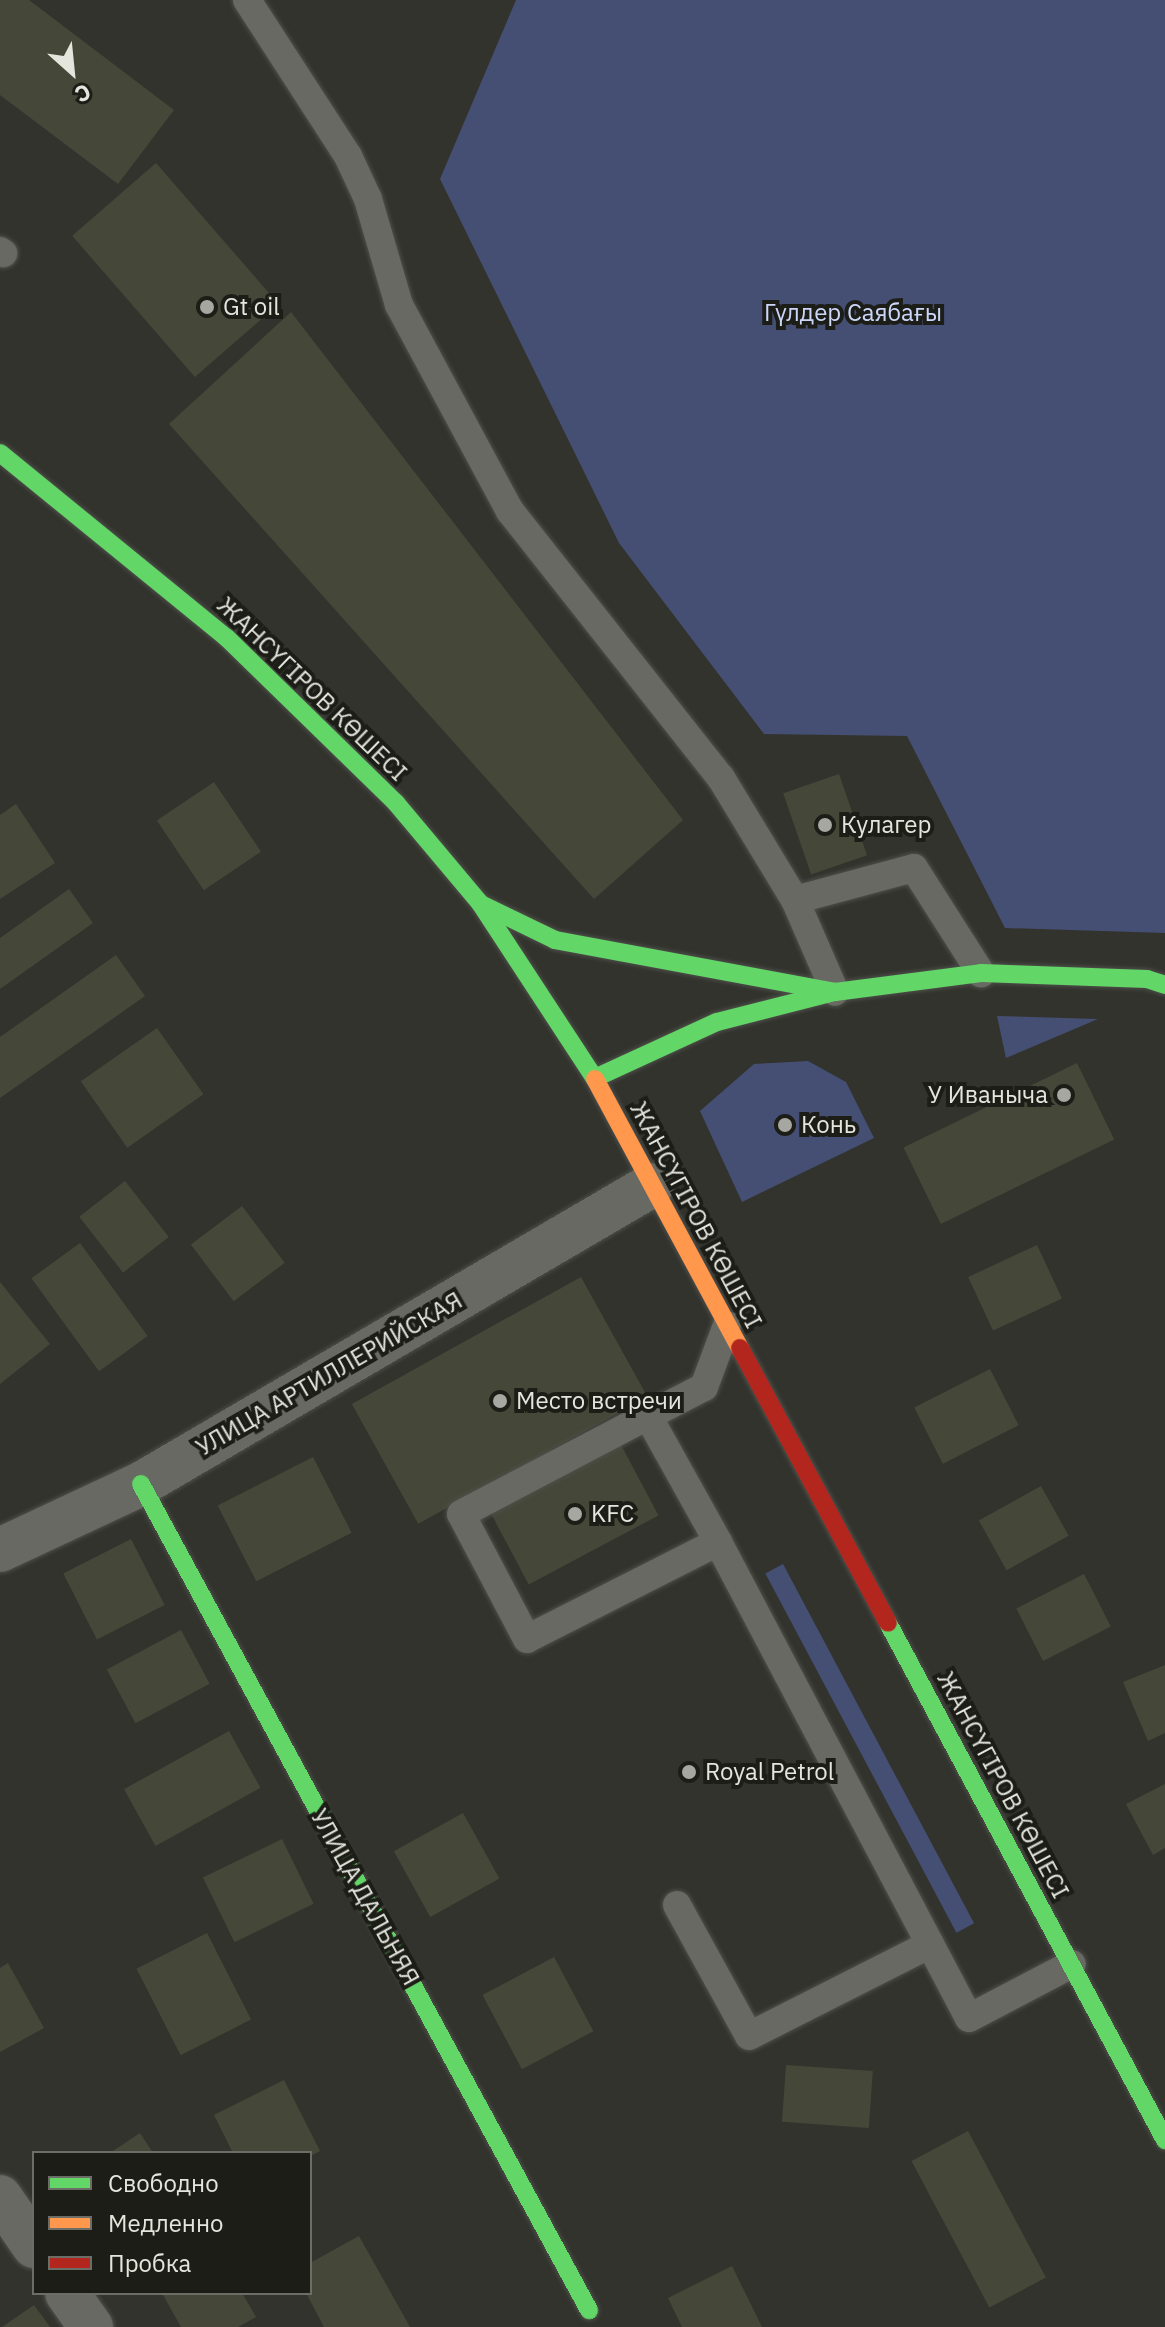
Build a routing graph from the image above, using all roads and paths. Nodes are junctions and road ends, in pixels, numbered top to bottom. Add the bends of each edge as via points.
1 (247, 0) edge
2 (0, 453) edge
3 (795, 900) junction
4 (480, 903) junction
5 (981, 973) junction
6 (1165, 985) edge
7 (835, 992) junction
8 (595, 1078) junction
9 (652, 1185) junction
10 (727, 1325) junction
11 (648, 1416) junction
12 (141, 1484) junction
13 (718, 1542) junction
14 (0, 1550) edge
15 (677, 1905) dead end
16 (930, 1944) junction
17 (1072, 1964) junction
18 (1165, 2140) edge
19 (0, 2199) edge
20 (32, 2243) edge
21 (68, 2295) edge
22 (589, 2310) dead end
23 (91, 2327) edge

1 - 3 lane via 348,156 368,199 399,305 510,511 721,778
2 - 4 main road, ЖАНСҮГІРОВ КӨШЕСІ via 227,638 396,803
3 - 5 lane via 914,868
3 - 7 lane
4 - 7 main road via 555,940
4 - 8 main road, ЖАНСҮГІРОВ КӨШЕСІ
5 - 6 main road via 1147,979
5 - 7 main road
7 - 8 main road via 717,1022
8 - 9 main road, ЖАНСҮГІРОВ КӨШЕСІ
9 - 10 main road, ЖАНСҮГІРОВ КӨШЕСІ
9 - 12 street, УЛИЦА АРТИЛЛЕРИЙСКАЯ
10 - 11 lane via 704,1387
10 - 17 main road, ЖАНСҮГІРОВ КӨШЕСІ
11 - 13 lane
11 - 13 lane via 461,1514 527,1639
12 - 14 street, УЛИЦА АРТИЛЛЕРИЙСКАЯ
12 - 22 main road, УЛИЦА ДАЛЬНЯЯ
13 - 16 lane
15 - 16 lane via 749,2036
16 - 17 lane via 969,2018
17 - 18 main road, ЖАНСҮГІРОВ КӨШЕСІ
19 - 20 street
21 - 23 street

